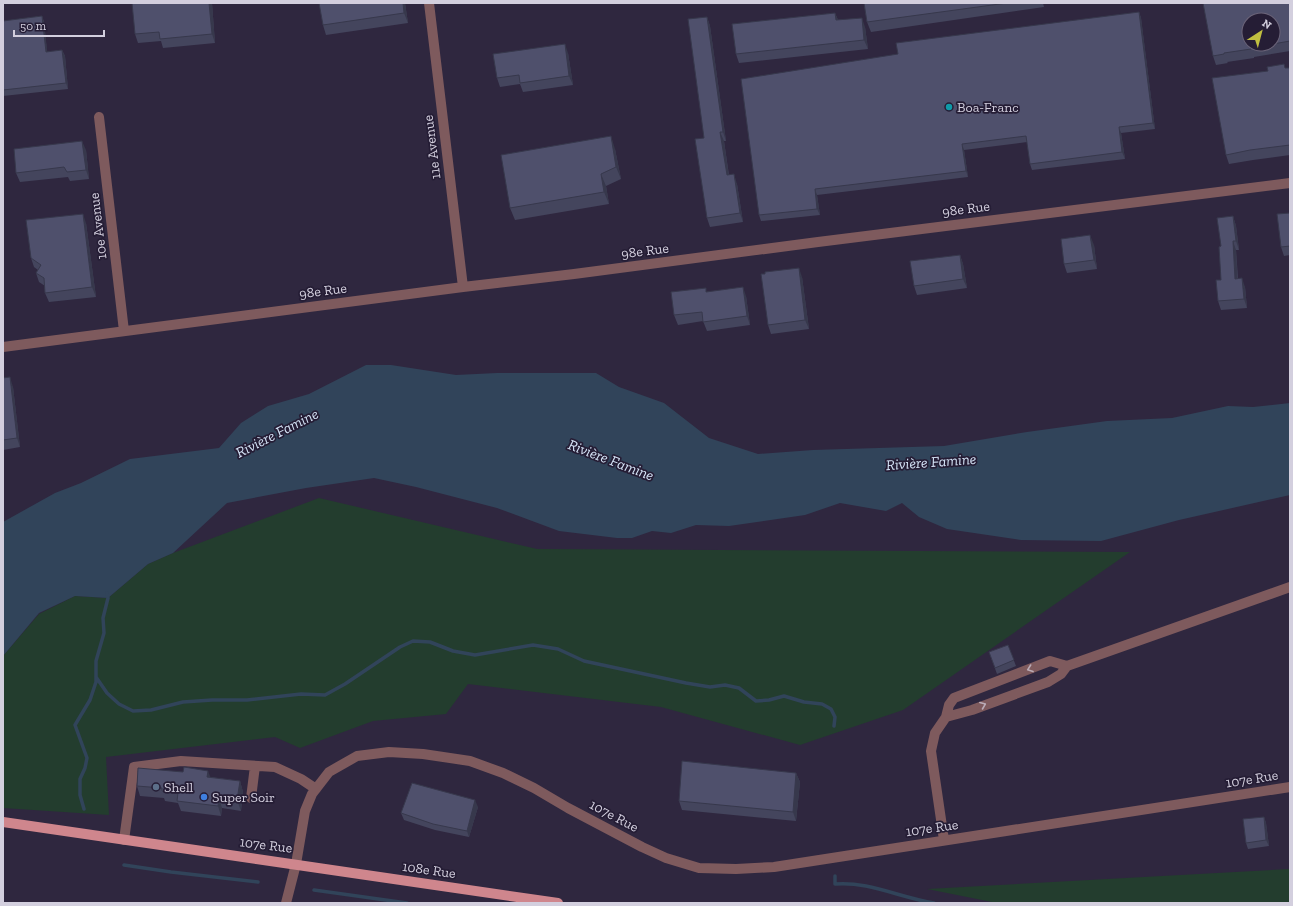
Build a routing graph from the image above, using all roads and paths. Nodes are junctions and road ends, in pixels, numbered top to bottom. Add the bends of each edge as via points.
1 (429, 3) edge
2 (99, 117) dead end
3 (1290, 183) edge
4 (463, 287) junction
5 (124, 331) junction
6 (3, 347) edge
7 (1290, 587) edge
8 (1067, 666) junction
9 (946, 718) junction
10 (255, 766) junction
11 (1290, 787) edge
12 (316, 788) junction
13 (251, 798) dead end
14 (3, 822) edge
15 (124, 840) junction
16 (944, 840) junction
17 (296, 864) junction
18 (286, 903) edge
19 (558, 903) edge

1 - 4 street, 11e Avenue
2 - 5 street, 10e Avenue
3 - 4 street, 98e Rue
4 - 5 street, 98e Rue
5 - 6 street, 98e Rue
7 - 8 street
9 -> 8 street via 1048,682 1061,674
8 -> 9 street via 1050,661 954,698
9 - 16 street via 934,733 931,751
10 - 12 street via 275,767
10 - 13 street
10 - 15 street via 181,761 134,767
11 - 16 street, 107e Rue
12 - 16 street, 107e Rue via 329,772 357,756 389,752 470,761 534,788 666,858 699,868 774,867
12 - 17 street, 107e Rue via 305,811
14 - 15 main road, 107e Rue
15 - 17 main road, 107e Rue
17 - 18 street
17 - 19 main road, 108e Rue

